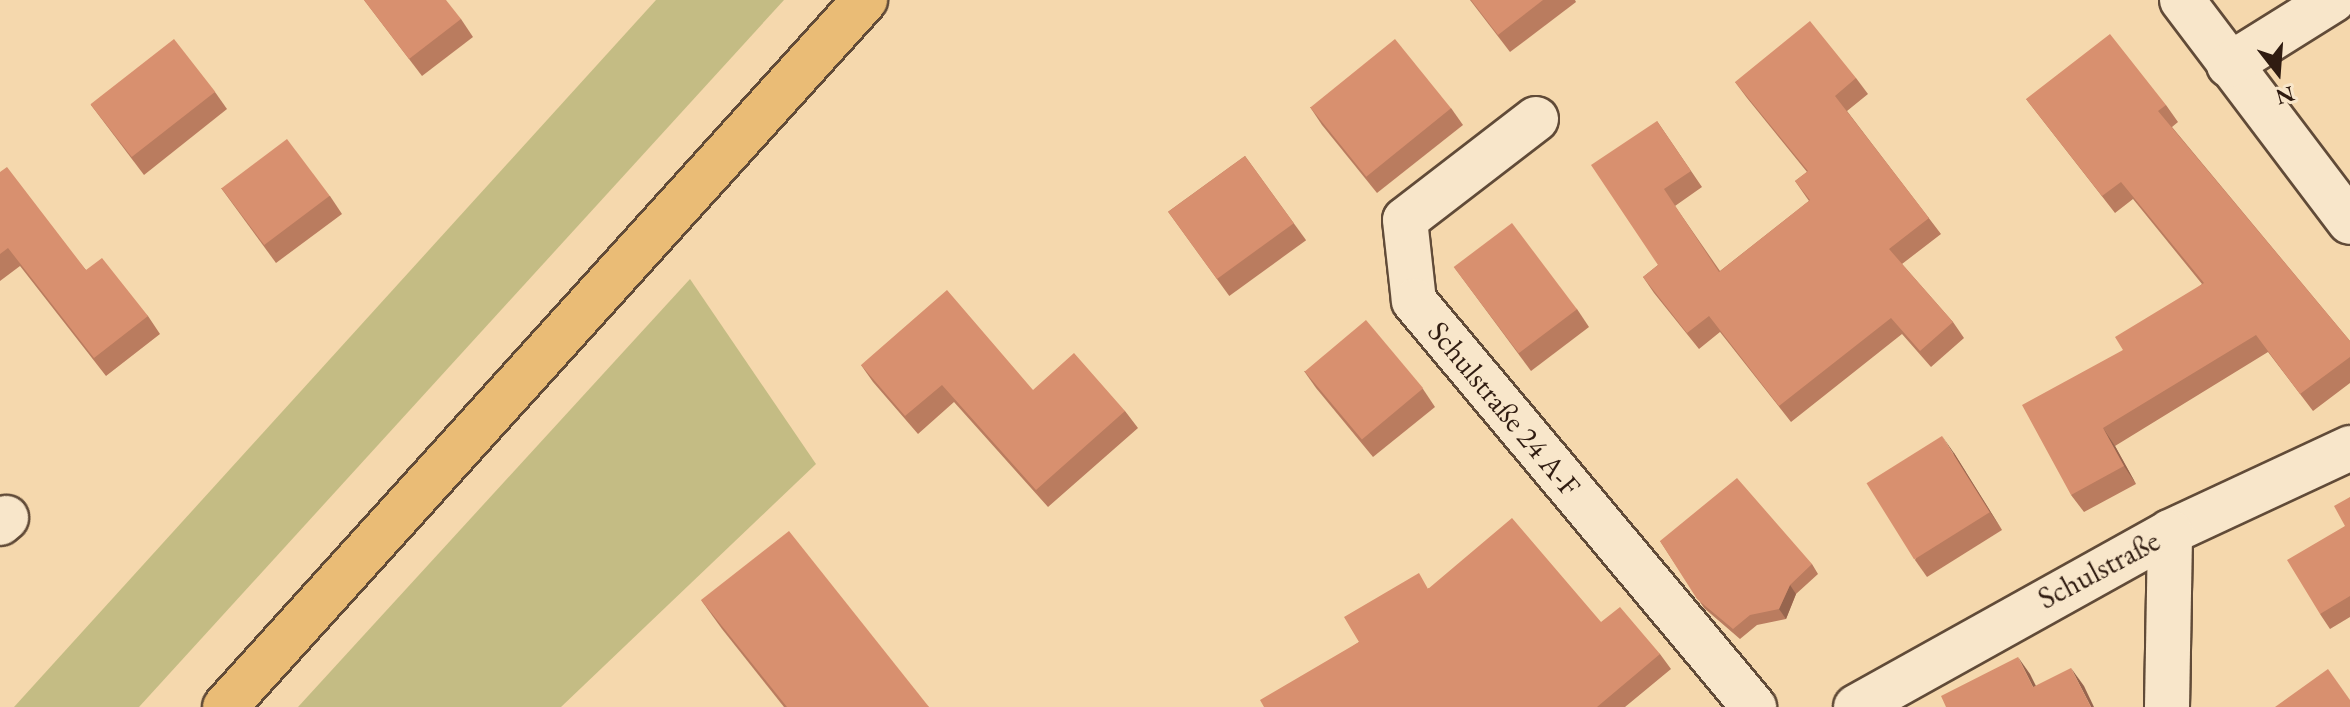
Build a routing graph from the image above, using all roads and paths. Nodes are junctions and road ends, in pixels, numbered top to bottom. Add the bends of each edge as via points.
1 (865, 0) edge
2 (2182, 0) edge
3 (2333, 0) edge
4 (2229, 65) junction
5 (1536, 119) dead end
6 (2350, 222) edge
7 (2350, 448) edge
8 (2170, 532) junction
9 (225, 707) edge
10 (1754, 707) edge
11 (1856, 707) edge
12 (2167, 707) edge

1 - 9 highway
2 - 4 street
3 - 4 street
4 - 6 street
5 - 10 street, Schulstraße 24 A-F via 1405,220 1414,301
7 - 8 street, Schulstraße
8 - 11 street, Schulstraße
8 - 12 street

